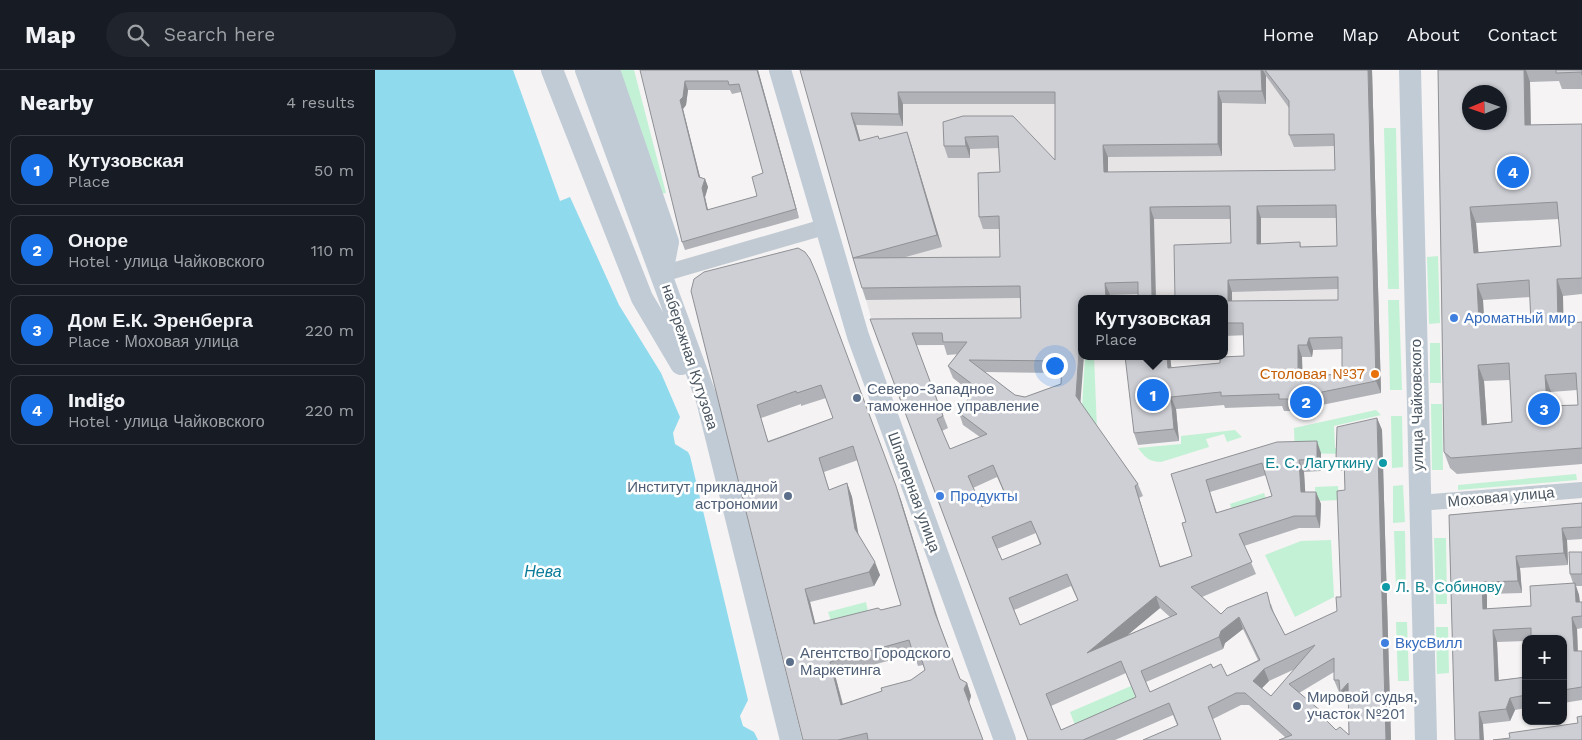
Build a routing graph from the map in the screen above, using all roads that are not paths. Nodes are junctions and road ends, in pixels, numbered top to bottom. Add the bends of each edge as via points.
1 (552, 70) edge
2 (572, 70) edge
3 (586, 70) edge
4 (609, 70) edge
5 (780, 70) edge
6 (1410, 70) edge
7 (824, 227) junction
8 (662, 274) junction
9 (681, 364) junction
10 (1582, 490) edge
11 (1419, 503) junction
12 (776, 740) edge
13 (791, 740) edge
14 (1005, 740) edge
15 (1426, 740) edge

1 - 9 main road via 642,298
2 - 9 main road, набережная Кутузова
3 - 8 main road, набережная Кутузова
4 - 8 main road via 668,242
5 - 7 main road, Шпалерная улица
6 - 11 main road, улица Чайковского
7 - 8 street
7 - 14 main road, Шпалерная улица via 863,350
8 - 13 main road, набережная Кутузова via 707,400
9 - 12 main road, набережная Кутузова
10 - 11 street, Моховая улица
11 - 15 main road, улица Чайковского

